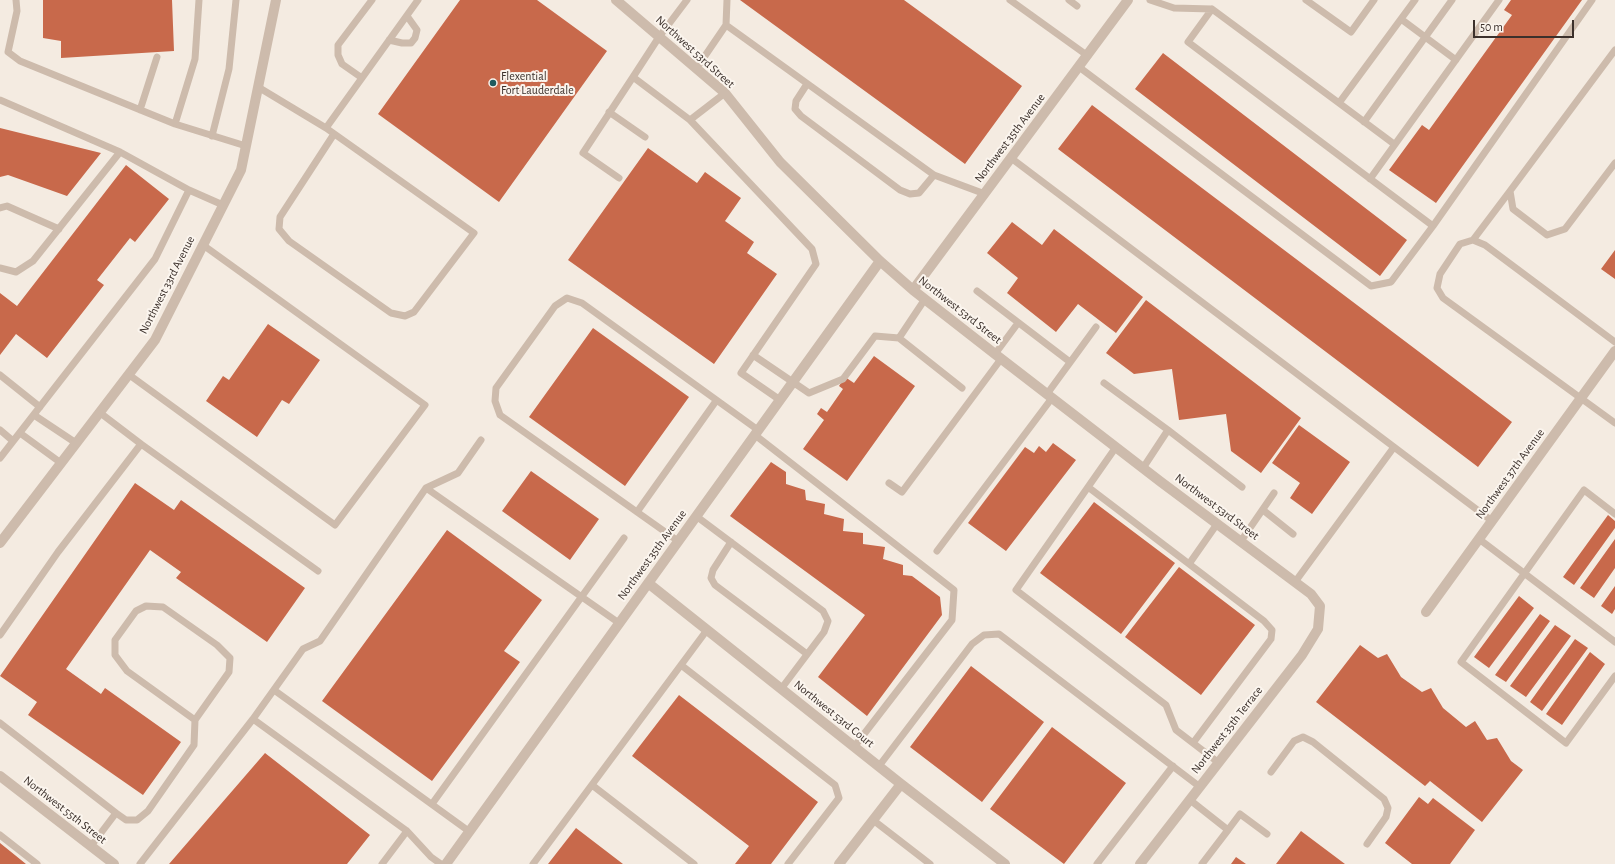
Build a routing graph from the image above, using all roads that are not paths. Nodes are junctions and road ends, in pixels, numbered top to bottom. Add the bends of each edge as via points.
1 (16, 0) edge
2 (199, 0) edge
3 (236, 0) edge
4 (276, 0) edge
5 (372, 0) edge
6 (418, 0) edge
7 (616, 0) edge
8 (687, 0) edge
9 (727, 0) edge
10 (1010, 0) edge
11 (1069, 0) edge
12 (1128, 0) edge
13 (1150, 0) edge
14 (1306, 0) edge
15 (1374, 0) edge
16 (1415, 0) edge
17 (1452, 0) edge
18 (1499, 0) edge
19 (1592, 0) edge
20 (1020, 3) edge
21 (1077, 6) dead end
22 (1212, 9) junction
23 (407, 16) junction
24 (1401, 19) junction
25 (726, 26) junction
26 (659, 36) junction
27 (1425, 38) junction
28 (389, 40) junction
29 (1615, 50) edge
30 (1088, 56) junction
31 (157, 58) dead end
32 (1456, 60) junction
33 (1079, 67) junction
34 (696, 69) junction
35 (633, 77) junction
36 (362, 78) junction
37 (807, 84) junction
38 (258, 88) junction
39 (725, 94) junction
40 (0, 100) edge
41 (1339, 104) junction
42 (140, 110) junction
43 (609, 112) junction
44 (690, 120) junction
45 (1364, 122) junction
46 (175, 124) junction
47 (326, 128) junction
48 (334, 134) junction
49 (212, 136) junction
50 (645, 137) dead end
51 (1394, 144) junction
52 (246, 146) junction
53 (120, 152) junction
54 (1012, 158) junction
55 (1615, 163) edge
56 (934, 175) junction
57 (619, 178) dead end
58 (1370, 179) junction
59 (189, 190) junction
60 (1510, 191) junction
61 (984, 194) junction
62 (223, 205) junction
63 (0, 208) edge
64 (1433, 226) junction
65 (59, 229) junction
66 (1473, 240) junction
67 (203, 245) junction
68 (880, 262) junction
69 (0, 268) edge
70 (913, 290) junction
71 (976, 291) dead end
72 (925, 299) junction
73 (1018, 322) junction
74 (1096, 327) dead end
75 (899, 338) junction
76 (1615, 342) edge
77 (1615, 351) edge
78 (753, 355) junction
79 (998, 356) junction
80 (1070, 362) junction
81 (128, 374) junction
82 (0, 375) edge
83 (793, 382) junction
84 (1104, 383) dead end
85 (962, 388) dead end
86 (1049, 396) junction
87 (1580, 399) junction
88 (780, 400) junction
89 (716, 401) junction
90 (40, 406) junction
91 (99, 412) junction
92 (34, 415) junction
93 (1615, 423) edge
94 (0, 430) edge
95 (1168, 430) junction
96 (20, 433) junction
97 (756, 433) junction
98 (481, 440) dead end
99 (14, 441) junction
100 (76, 443) junction
101 (141, 444) junction
102 (1116, 447) junction
103 (1394, 447) junction
104 (0, 458) edge
105 (61, 463) junction
106 (1143, 468) junction
107 (889, 483) dead end
108 (1088, 487) junction
109 (1242, 487) dead end
110 (426, 488) junction
111 (1274, 493) dead end
112 (1263, 510) junction
113 (638, 512) junction
114 (1615, 514) edge
115 (696, 516) junction
116 (1492, 521) junction
117 (1217, 524) junction
118 (1293, 534) dead end
119 (624, 538) dead end
120 (1479, 539) junction
121 (678, 541) junction
122 (1241, 541) junction
123 (0, 542) edge
124 (732, 542) junction
125 (937, 551) dead end
126 (1189, 564) junction
127 (318, 571) dead end
128 (1525, 574) junction
129 (1295, 582) junction
130 (648, 583) junction
131 (582, 597) junction
132 (1320, 606) joint
133 (1426, 612) dead end
134 (619, 623) junction
135 (707, 630) junction
136 (0, 635) edge
137 (1615, 642) edge
138 (807, 654) junction
139 (681, 665) junction
140 (1615, 676) edge
141 (782, 689) junction
142 (274, 690) junction
143 (253, 719) junction
144 (195, 720) junction
145 (0, 723) edge
146 (1193, 744) junction
147 (854, 747) junction
148 (1219, 763) junction
149 (879, 766) junction
150 (1173, 766) junction
151 (1271, 772) dead end
152 (0, 776) edge
153 (901, 784) junction
154 (592, 785) junction
155 (1200, 787) junction
156 (1190, 800) junction
157 (432, 804) junction
158 (116, 813) junction
159 (873, 820) junction
160 (1228, 830) junction
161 (407, 831) junction
162 (470, 832) junction
163 (1267, 834) dead end
164 (0, 835) edge
165 (1367, 844) dead end
166 (91, 846) junction
167 (107, 862) edge
168 (37, 864) edge
169 (140, 864) edge
170 (382, 864) edge
171 (441, 864) edge
172 (446, 864) edge
173 (533, 864) edge
174 (694, 864) edge
175 (788, 864) edge
176 (839, 864) edge
177 (930, 864) edge
178 (1005, 864) edge
179 (1097, 864) edge
180 (1140, 864) edge
181 (1202, 864) edge

1 - 42 lane via 17,11 8,52 20,61
2 - 46 lane via 195,59
3 - 49 lane via 229,69
4 - 38 street, Northwest 33rd Avenue
5 - 36 lane via 338,45 338,55 342,64
6 - 23 lane
7 - 26 street, Northwest 53rd Street
8 - 26 lane
9 - 25 lane
10 - 20 lane
11 - 21 lane
12 - 30 street, Northwest 35th Avenue
13 - 22 lane via 1174,8
14 - 15 lane via 1351,32
16 - 24 lane
17 - 27 lane
18 - 32 lane
19 - 64 lane
20 - 30 lane
22 - 41 lane
22 - 58 lane via 1188,42
23 - 28 lane
23 - 28 lane via 417,30 415,38 411,43
24 - 27 lane
24 - 41 lane
25 - 34 lane
25 - 37 lane
26 - 34 street, Northwest 53rd Street
26 - 35 lane
27 - 32 lane
27 - 45 lane
28 - 36 lane
29 - 60 lane
30 - 33 street, Northwest 35th Avenue
31 - 42 lane
32 - 51 lane
33 - 54 street, Northwest 35th Avenue
33 - 64 lane via 1371,286 1391,282
34 - 39 street, Northwest 53rd Street
35 - 43 lane
35 - 44 lane
36 - 47 lane
37 - 56 lane
37 - 56 lane via 796,101 795,109 801,116 900,190 910,194 919,193
38 - 47 lane
38 - 52 street, Northwest 33rd Avenue
39 - 44 lane
39 - 68 street, Northwest 53rd Street via 780,162
40 - 53 lane
41 - 45 lane
42 - 46 lane
43 - 50 lane
43 - 57 lane via 583,153
44 - 78 lane via 812,249 816,264
45 - 51 lane
46 - 49 lane
47 - 48 lane
48 - 48 lane via 474,233 414,312 405,316 391,313 289,241 279,230 280,217
49 - 52 lane
51 - 58 lane
52 - 62 street, Northwest 33rd Avenue via 241,170
53 - 59 lane
53 - 65 lane
54 - 61 street, Northwest 35th Avenue
54 - 103 lane
55 - 60 lane via 1565,229 1547,236 1513,209
56 - 61 lane
58 - 64 lane
59 - 62 lane
59 - 90 lane via 155,259
60 - 66 lane
61 - 70 street, Northwest 35th Avenue
62 - 67 street, Northwest 33rd Avenue
63 - 65 lane via 7,206
65 - 69 lane via 33,261 16,272
66 - 76 lane via 1485,245
66 - 87 lane via 1460,244 1440,274 1437,288 1444,298
67 - 81 street, Northwest 33rd Avenue via 155,340
67 - 81 lane via 425,405 335,525
68 - 70 street, Northwest 53rd Street
68 - 83 street, Northwest 35th Avenue
70 - 72 street, Northwest 53rd Street
71 - 73 lane
72 - 75 lane
72 - 79 street, Northwest 53rd Street
73 - 79 lane
73 - 80 lane
74 - 80 lane
75 - 83 lane via 875,336 843,379 810,393
75 - 85 lane
77 - 87 street, Northwest 37th Avenue
78 - 83 lane
78 - 88 lane via 741,373
79 - 86 street, Northwest 53rd Street
79 - 107 lane via 902,492
80 - 86 lane
81 - 91 street, Northwest 33rd Avenue
82 - 90 lane
83 - 88 street, Northwest 35th Avenue
84 - 95 lane
86 - 102 street, Northwest 53rd Street
86 - 125 lane
87 - 93 lane
87 - 116 street, Northwest 37th Avenue
88 - 97 street, Northwest 35th Avenue
89 - 97 lane
89 - 113 lane
89 - 113 lane via 582,303 567,298 555,306 496,388 495,401 500,415
90 - 92 lane
91 - 100 street, Northwest 33rd Avenue
91 - 101 lane
92 - 96 lane
92 - 100 lane
94 - 99 lane
95 - 106 lane
95 - 109 lane
96 - 99 lane
96 - 105 lane
97 - 115 street, Northwest 35th Avenue
97 - 147 lane via 954,590 952,620
98 - 110 lane via 458,473
99 - 104 lane
100 - 105 street, Northwest 33rd Avenue
101 - 127 lane
101 - 136 lane via 58,552
102 - 106 street, Northwest 53rd Street
102 - 108 lane
103 - 116 lane
103 - 129 lane
105 - 123 street, Northwest 33rd Avenue
106 - 117 street, Northwest 53rd Street
108 - 126 lane
108 - 146 lane via 1016,590 1166,705 1176,730
110 - 131 lane
110 - 142 lane via 320,641 303,650
111 - 112 lane
112 - 118 lane
112 - 122 lane
113 - 121 lane
114 - 128 lane via 1584,490
115 - 121 street, Northwest 35th Avenue
115 - 124 lane
116 - 120 street, Northwest 37th Avenue
117 - 122 street, Northwest 53rd Street
117 - 126 lane
119 - 131 lane
120 - 128 lane
120 - 133 street, Northwest 37th Avenue
121 - 130 street, Northwest 35th Avenue
122 - 129 street, Northwest 53rd Street
124 - 138 lane via 823,611 828,621 824,632
124 - 138 lane via 713,570 711,578 715,585
126 - 146 lane via 1264,621 1272,630 1271,639
128 - 137 lane
128 - 140 lane via 1461,662 1566,743
129 - 132 street, Northwest 53rd Street via 1311,594
130 - 134 street, Northwest 35th Avenue
130 - 135 street, Northwest 53rd Court
131 - 134 lane
131 - 157 lane
132 - 148 street, Northwest 35th Terrace via 1318,629 1302,655
134 - 162 street, Northwest 35th Avenue
135 - 139 lane
135 - 141 street, Northwest 53rd Court
138 - 141 lane
139 - 154 lane
139 - 175 lane via 835,785 839,798
141 - 147 street, Northwest 53rd Court
142 - 143 lane
142 - 157 lane
143 - 161 lane
143 - 169 lane
144 - 144 lane via 229,672 230,658 217,645 163,607 146,606 136,611 116,640 115,655 127,671
144 - 158 lane via 194,745 148,811 137,820 126,820
145 - 158 lane
146 - 148 lane
147 - 149 street, Northwest 53rd Court
148 - 155 street, Northwest 35th Terrace
149 - 150 lane via 972,644 984,635 999,634
149 - 153 street, Northwest 53rd Court
150 - 155 lane
150 - 179 lane
151 - 165 lane via 1294,742 1304,737 1312,742 1384,799 1388,808 1386,817
152 - 166 street, Northwest 55th Street
153 - 159 street
153 - 178 street, Northwest 53rd Court
154 - 173 lane
154 - 174 lane
155 - 156 street, Northwest 35th Terrace
156 - 160 lane
156 - 180 street, Northwest 35th Terrace
157 - 162 lane
158 - 166 lane
159 - 176 street
159 - 177 lane
160 - 163 lane via 1240,814
160 - 181 lane
161 - 170 lane
161 - 171 lane
162 - 172 street, Northwest 35th Avenue
164 - 168 lane
166 - 167 street, Northwest 55th Street

